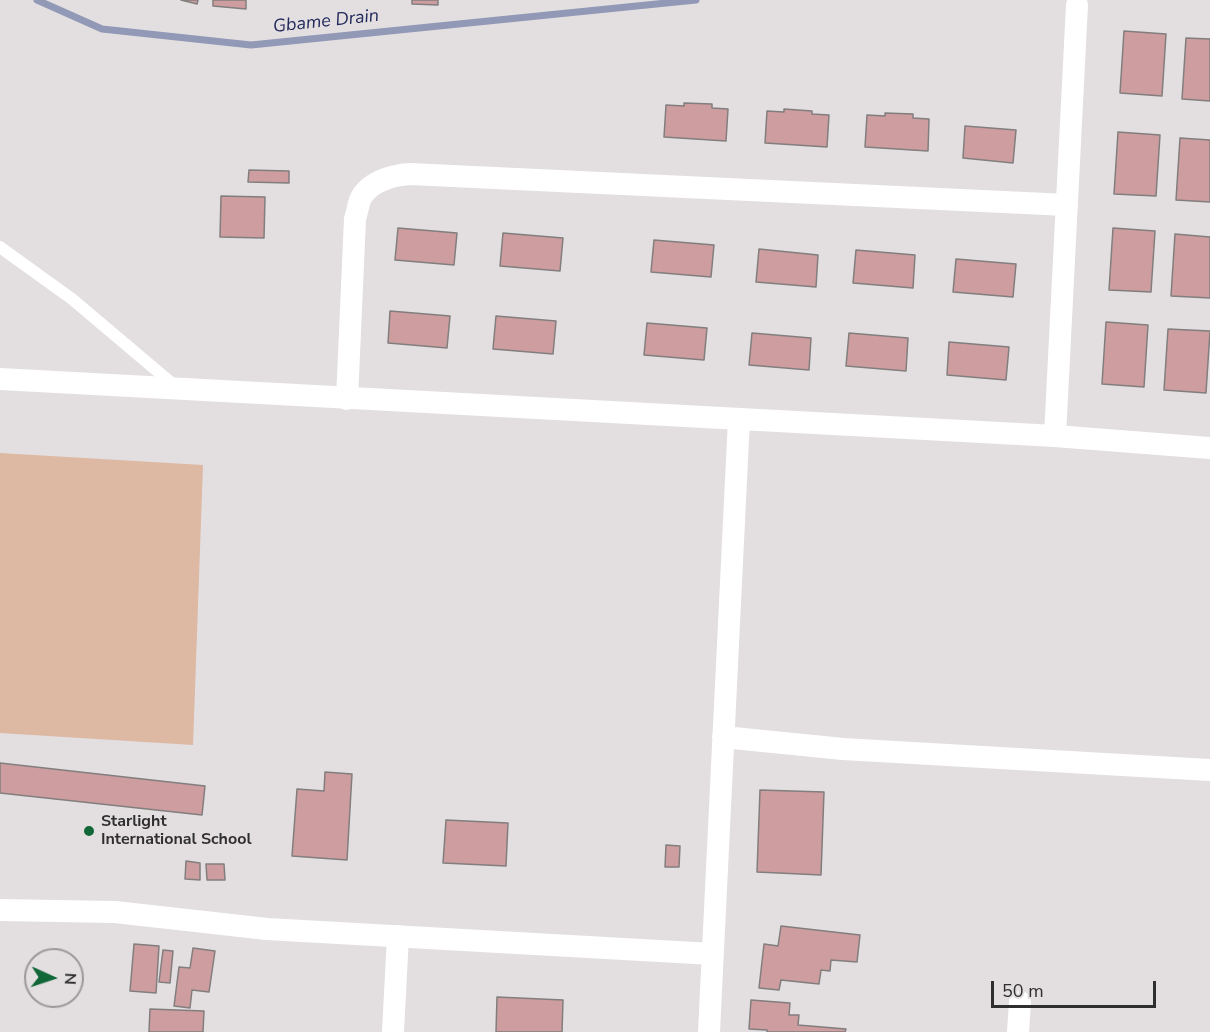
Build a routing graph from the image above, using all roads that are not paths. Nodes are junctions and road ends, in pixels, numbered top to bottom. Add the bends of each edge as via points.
1 (1077, 5) dead end
2 (1067, 205) junction
3 (0, 247) edge
4 (0, 379) edge
5 (177, 388) junction
6 (347, 399) junction
7 (739, 419) junction
8 (1055, 436) junction
9 (1210, 448) edge
10 (723, 737) junction
11 (1210, 770) edge
12 (0, 910) edge
13 (398, 936) junction
14 (713, 954) junction
15 (1020, 1002) dead end
16 (393, 1032) edge
17 (709, 1032) edge
18 (1018, 1032) edge

1 - 2 street
2 - 6 street via 392,175 367,190 356,219
2 - 8 street
3 - 5 lane via 72,299
4 - 5 street
5 - 6 street
6 - 7 street
7 - 8 street
7 - 10 street
8 - 9 street
10 - 11 street via 843,749
10 - 14 street
12 - 13 street via 115,912 267,929
13 - 14 street
13 - 16 street
14 - 17 street
15 - 18 street

